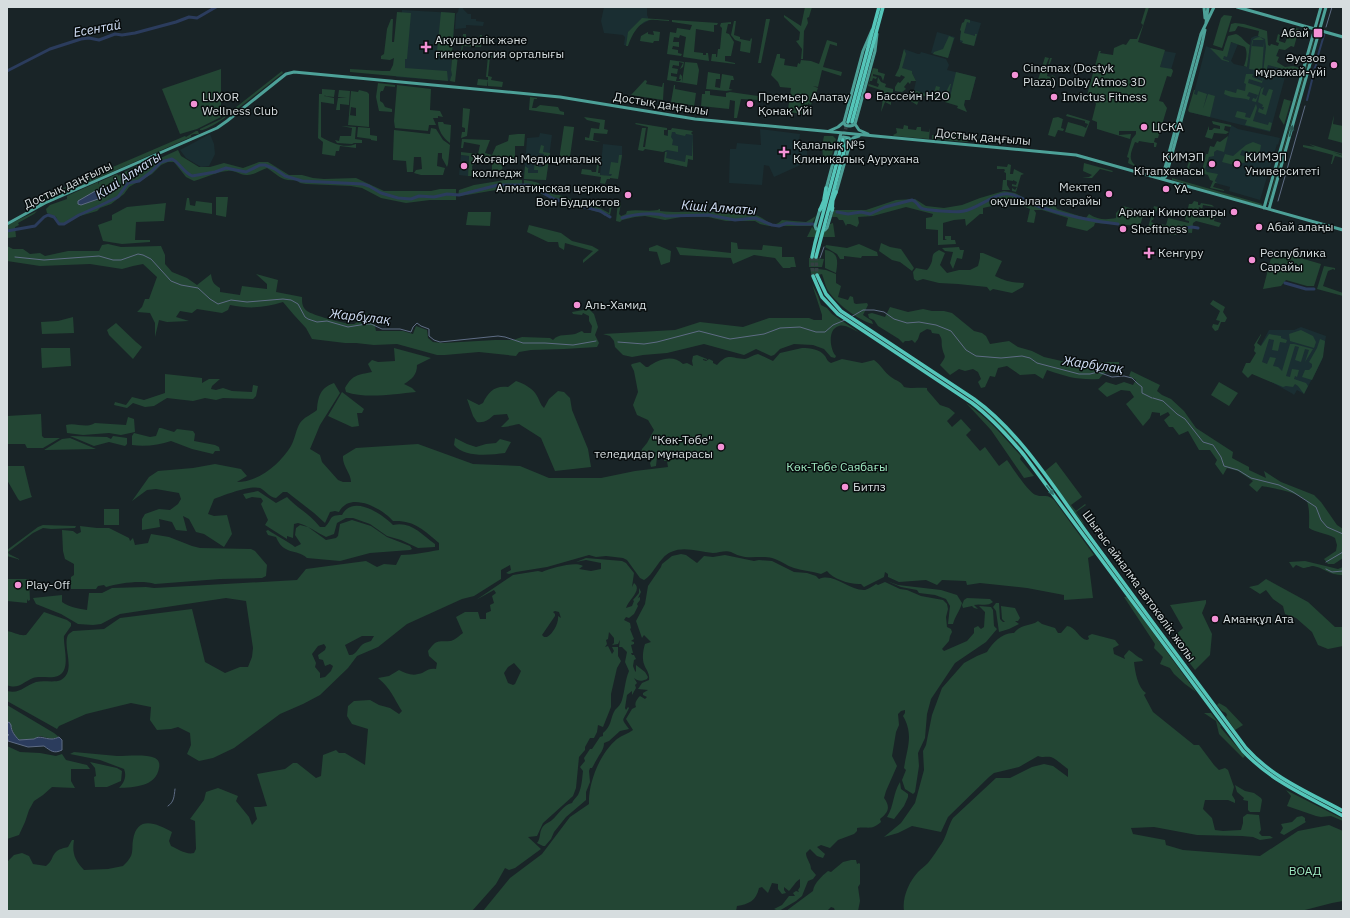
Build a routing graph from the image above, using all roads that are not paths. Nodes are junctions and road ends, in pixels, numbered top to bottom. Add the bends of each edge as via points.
1 (879, 7) edge
2 (883, 7) edge
3 (1204, 7) edge
4 (1208, 7) edge
5 (1214, 7) edge
6 (1237, 7) edge
7 (1321, 7) edge
8 (1326, 7) edge
9 (876, 26) junction
10 (1205, 26) junction
11 (1315, 29) junction
12 (1320, 30) junction
13 (1343, 37) edge
14 (850, 123) junction
15 (827, 132) junction
16 (841, 133) junction
17 (863, 135) junction
18 (873, 136) junction
19 (845, 140) junction
20 (1162, 179) junction
21 (834, 180) junction
22 (826, 188) junction
23 (836, 192) junction
24 (824, 200) junction
25 (27, 201) dead end
26 (833, 201) junction
27 (45, 203) junction
28 (1264, 208) junction
29 (1269, 209) junction
30 (820, 210) junction
31 (832, 210) junction
32 (824, 215) junction
33 (7, 224) edge
34 (816, 228) dead end
35 (825, 230) dead end
36 (1343, 230) edge
37 (814, 257) tunnel mouth
38 (815, 276) tunnel mouth
39 (871, 333) junction
40 (1343, 811) edge
41 (1343, 816) edge

1 - 9 main road
2 - 9 main road
3 - 10 main road
4 - 10 main road
5 - 10 main road
6 - 11 main road
7 - 11 main road
8 - 12 main road
9 - 14 main road
9 - 14 main road via 875,51
10 - 20 main road via 1166,176
11 - 12 main road
11 - 28 main road
12 - 13 main road
29 -> 12 main road
14 - 15 main road
14 - 18 main road
15 - 16 main road, Достық даңғылы
15 - 19 main road
15 - 27 main road, Достық даңғылы via 693,119 560,97 292,72 216,128
16 - 17 main road, Достық даңғылы
16 - 19 main road
17 - 18 main road, Достық даңғылы
17 - 19 main road
18 - 20 main road, Достық даңғылы via 1076,155
19 - 21 main road
19 - 22 main road
19 - 23 main road
20 - 28 main road, Достық даңғылы
21 - 24 main road
21 - 26 main road
21 - 32 main road
22 - 24 main road
22 - 30 main road
23 - 26 main road
23 - 31 main road
24 - 30 main road
24 - 32 main road
25 - 27 main road via 34,204
26 - 31 main road
26 - 32 main road
27 - 33 main road, Достық даңғылы
28 - 29 main road, Достық даңғылы
29 - 36 main road, Достық даңғылы
30 - 34 main road
31 - 35 main road
32 - 37 main road
38 - 39 main road via 820,292 831,304
39 - 40 main road, Шығыс айналма автокөлік жолы via 981,404 1008,429 1251,753 1282,779
39 -> 41 main road via 972,403 1005,432 1243,751 1280,782

